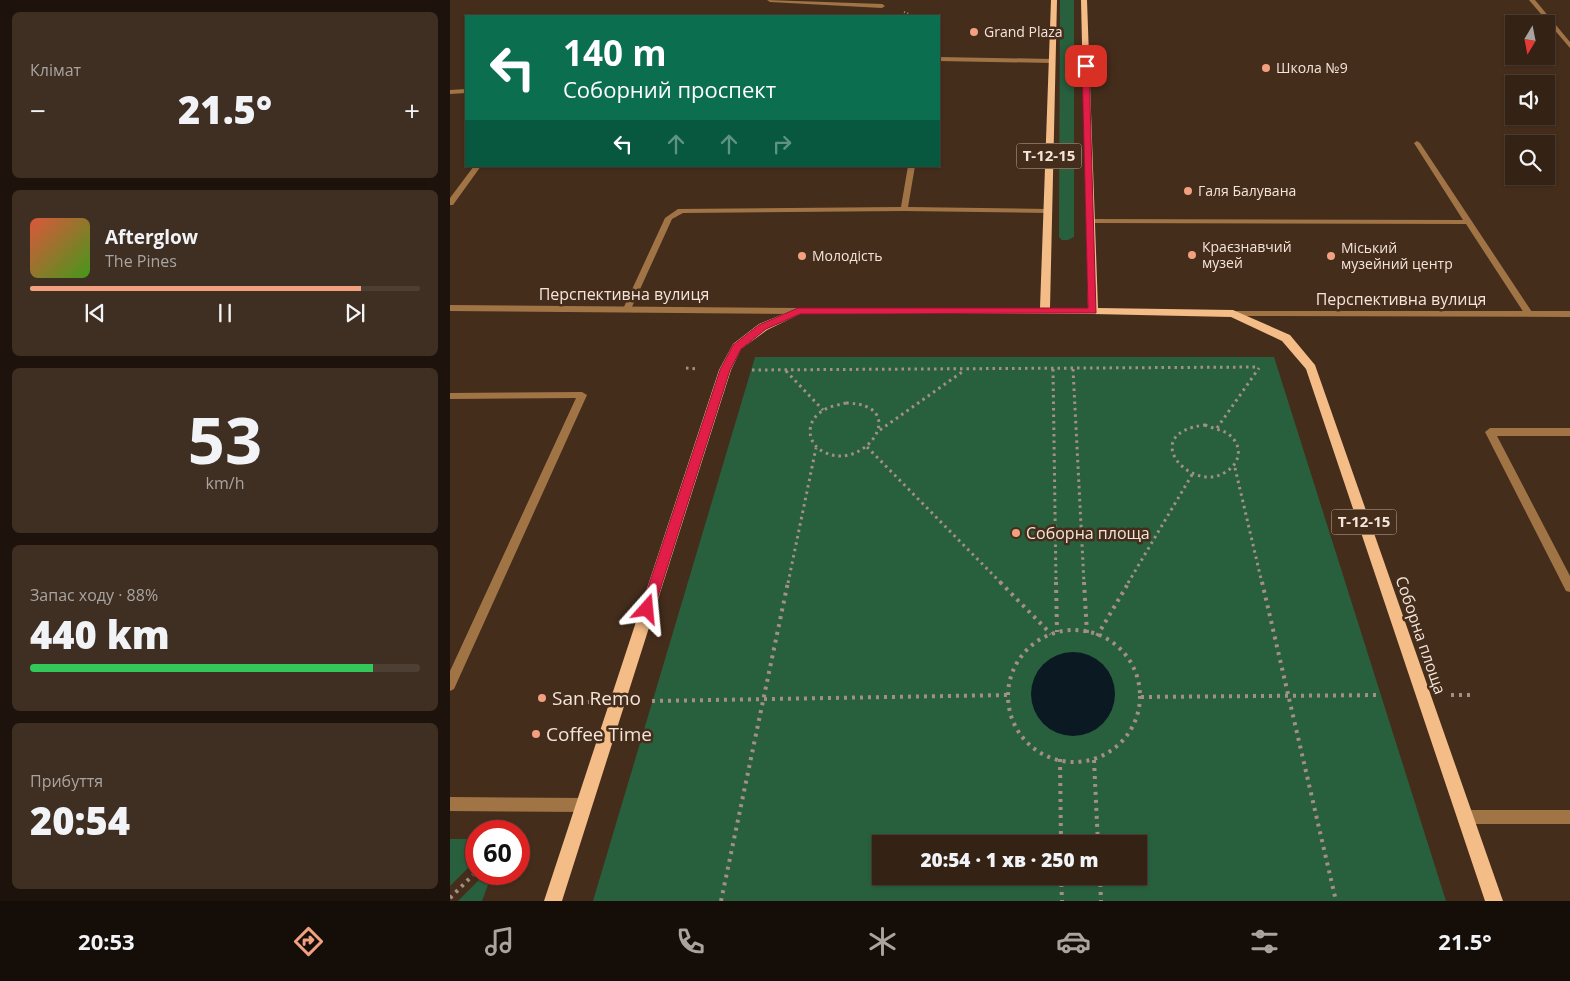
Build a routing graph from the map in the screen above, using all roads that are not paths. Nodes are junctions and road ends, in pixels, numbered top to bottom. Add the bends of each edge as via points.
1 (770, 0) edge
2 (1054, 0) edge
3 (1084, 0) edge
4 (1532, 0) edge
5 (882, 6) dead end
6 (1570, 46) edge
7 (940, 59) edge
8 (1052, 61) junction
9 (465, 91) edge
10 (450, 92) edge
11 (1418, 143) dead end
12 (477, 167) edge
13 (912, 167) edge
14 (450, 202) edge
15 (904, 209) junction
16 (1048, 211) junction
17 (1090, 221) junction
18 (1468, 222) junction
19 (450, 308) edge
20 (627, 309) junction
21 (798, 311) junction
22 (1045, 311) junction
23 (1093, 311) junction
24 (1233, 314) junction
25 (1529, 314) junction
26 (1570, 314) edge
27 (450, 396) edge
28 (1570, 432) edge
29 (1570, 586) edge
30 (450, 685) edge
31 (450, 804) edge
32 (584, 805) junction
33 (1570, 817) edge
34 (1465, 818) junction
35 (553, 901) edge
36 (1494, 901) edge

1 - 5 street
2 - 8 main road, Т-12-15
3 - 17 main road, Т-12-15
4 - 6 street
7 - 8 street
8 - 16 main road, Т-12-15
9 - 10 street
11 - 18 street
12 - 14 street
13 - 15 street
15 - 16 street
15 - 20 street via 681,211 669,218
16 - 22 main road, Т-12-15
17 - 18 street
17 - 23 main road, Т-12-15
18 - 25 street
19 - 20 street, Перспективна вулиця
20 - 21 street, Перспективна вулиця
21 - 22 main road, Соборна площа / Т-12-15
21 - 32 main road, Соборна площа / Т-12-15 via 762,327 737,347 725,370
22 - 23 main road, Соборна площа / Т-12-15
23 - 24 main road, Соборна площа / Т-12-15
24 - 25 street, Перспективна вулиця
24 - 34 main road, Соборна площа / Т-12-15 via 1286,338 1310,368
25 - 26 street, Перспективна вулиця
27 - 30 street via 582,395
28 - 29 street via 1490,432
31 - 32 street
32 - 35 main road, Соборна площа / Т-12-15
33 - 34 street
34 - 36 main road, Соборна площа / Т-12-15

